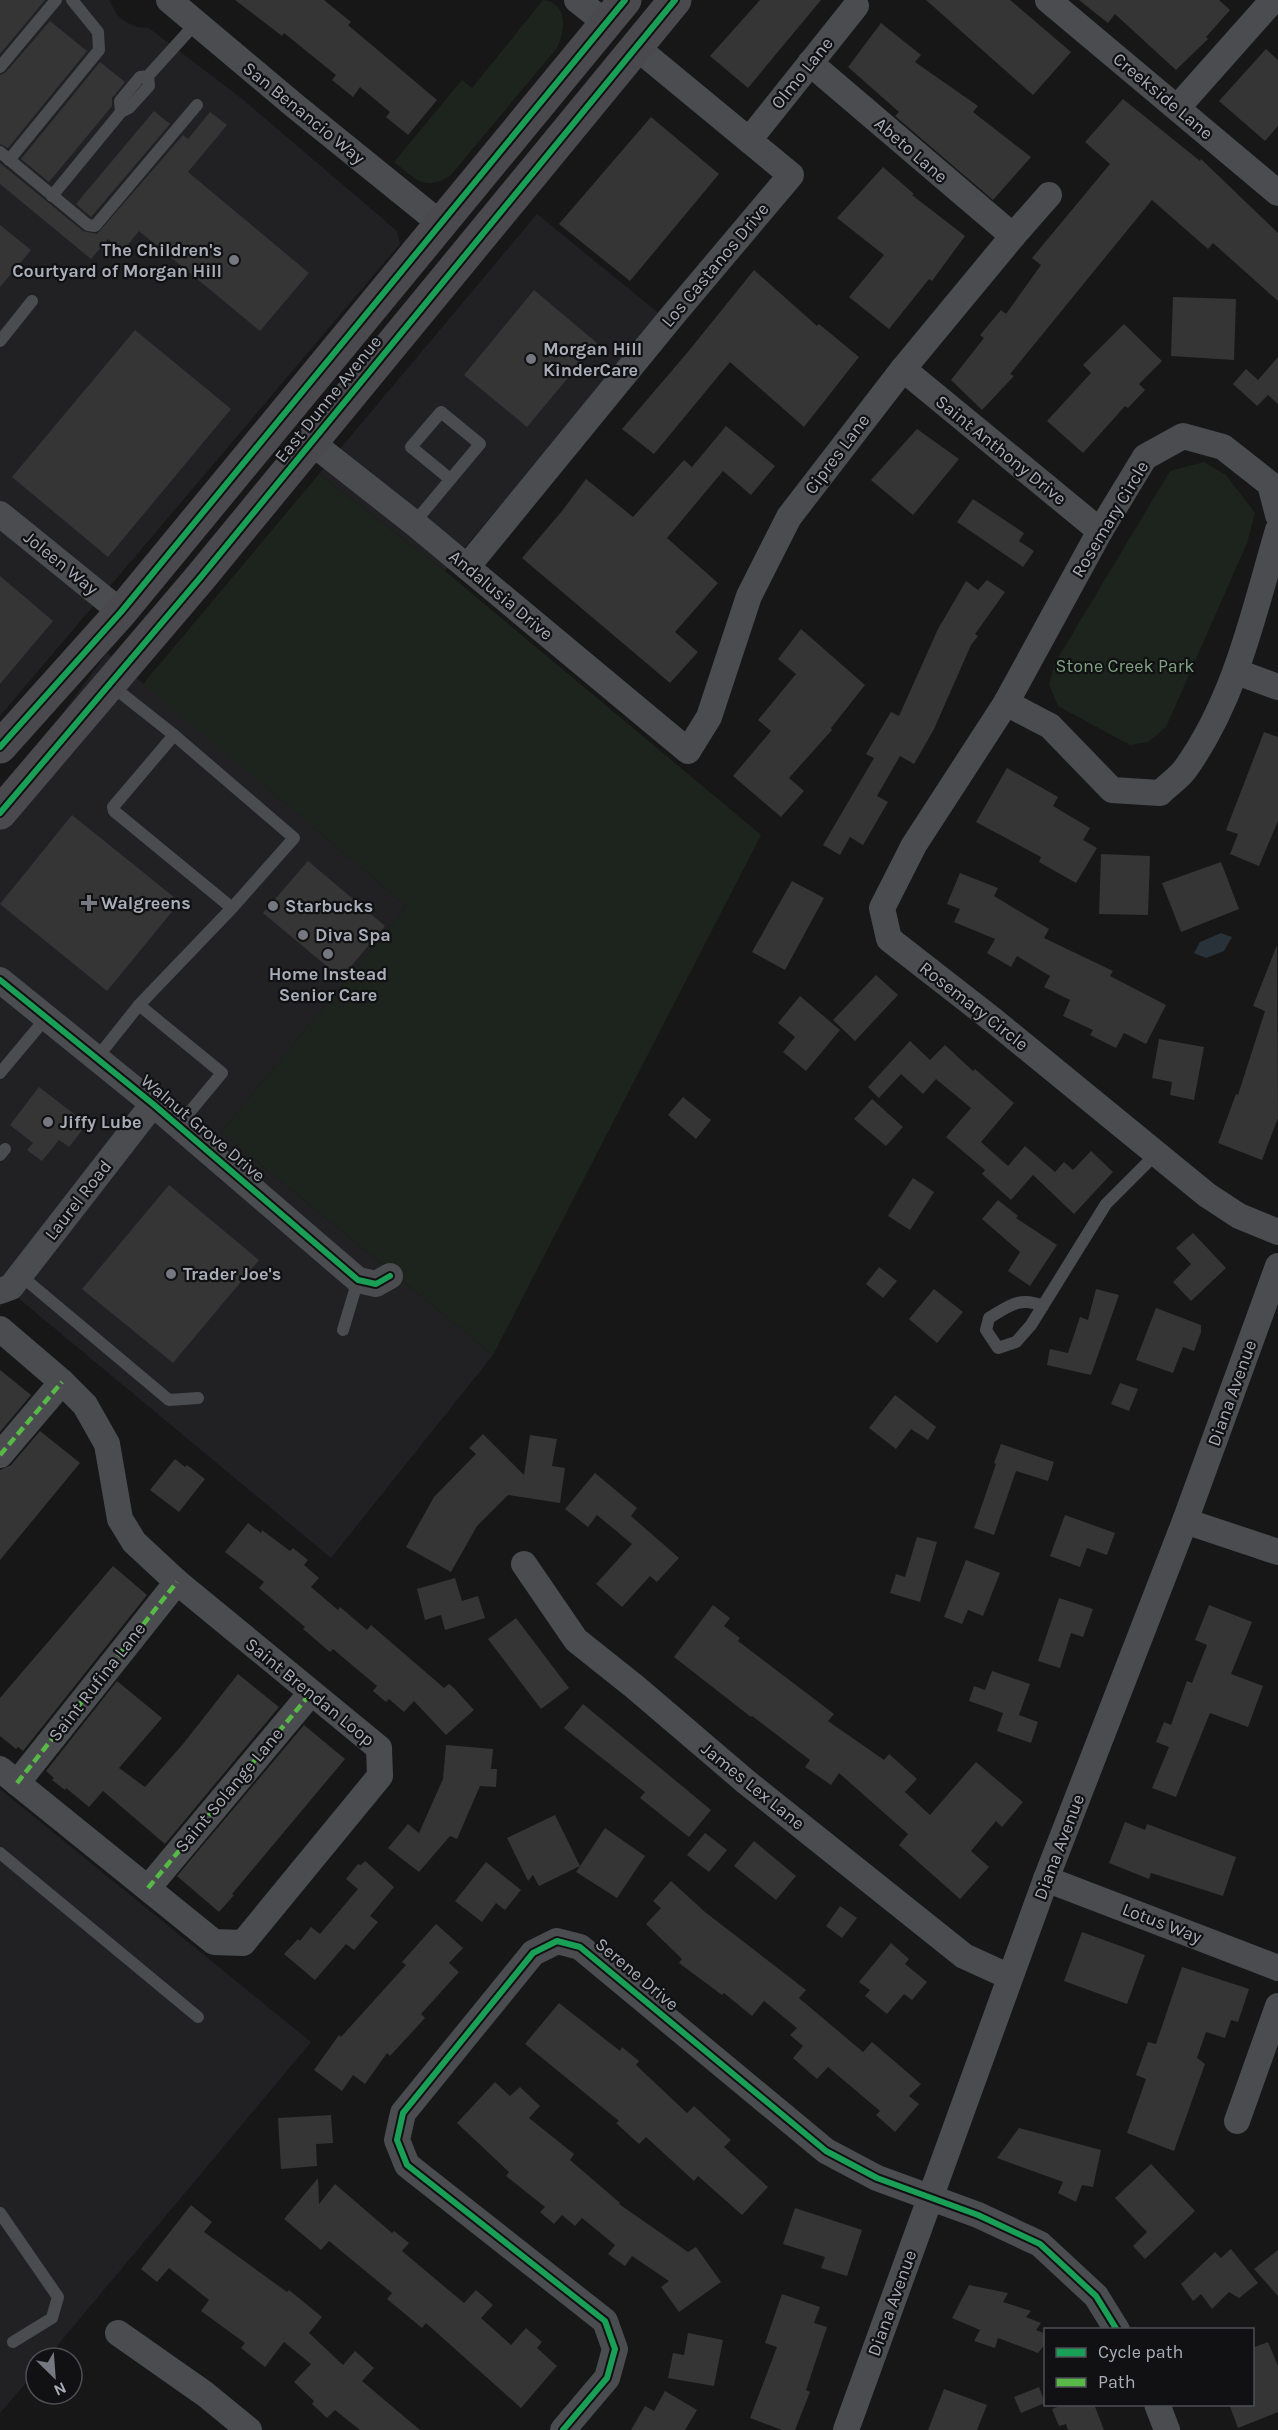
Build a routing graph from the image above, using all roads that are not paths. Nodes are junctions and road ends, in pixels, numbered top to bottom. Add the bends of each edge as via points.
1 (56, 0) edge
2 (72, 0) edge
3 (169, 0) edge
4 (577, 0) edge
5 (675, 0) edge
6 (1048, 0) edge
7 (1273, 0) edge
8 (856, 6) dead end
9 (616, 11) edge
10 (196, 23) junction
11 (636, 47) junction
12 (810, 63) junction
13 (0, 67) edge
14 (197, 105) dead end
15 (1177, 108) junction
16 (749, 140) junction
17 (4, 156) edge
18 (523, 183) junction
19 (1278, 193) edge
20 (52, 195) junction
21 (1049, 195) dead end
22 (441, 224) junction
23 (1012, 236) junction
24 (32, 301) dead end
25 (0, 340) edge
26 (344, 342) junction
27 (903, 369) junction
28 (311, 442) junction
29 (450, 479) junction
30 (0, 514) edge
31 (1278, 515) edge
32 (414, 523) junction
33 (1278, 530) edge
34 (1100, 531) junction
35 (467, 567) junction
36 (191, 588) junction
37 (121, 612) junction
38 (1237, 672) junction
39 (111, 685) junction
40 (1278, 687) edge
41 (1006, 703) junction
42 (174, 735) junction
43 (61, 742) junction
44 (0, 747) edge
45 (688, 750) joint
46 (0, 813) edge
47 (232, 908) junction
48 (0, 980) edge
49 (139, 1005) junction
50 (46, 1018) junction
51 (96, 1059) junction
52 (0, 1073) edge
53 (153, 1104) junction
54 (178, 1125) junction
55 (1155, 1155) junction
56 (1278, 1232) edge
57 (1278, 1266) edge
58 (20, 1275) junction
59 (390, 1276) dead end
60 (358, 1280) junction
61 (0, 1291) edge
62 (1043, 1306) junction
63 (0, 1329) edge
64 (343, 1330) dead end
65 (62, 1382) junction
66 (198, 1398) dead end
67 (0, 1455) edge
68 (1185, 1521) junction
69 (1278, 1552) edge
70 (524, 1564) dead end
71 (177, 1582) junction
72 (311, 1693) junction
73 (8, 1776) edge
74 (0, 1853) edge
75 (1046, 1879) junction
76 (148, 1888) junction
77 (1278, 1968) edge
78 (1010, 1977) junction
79 (1278, 2006) edge
80 (198, 2017) dead end
81 (1237, 2121) dead end
82 (930, 2198) junction
83 (0, 2213) edge
84 (1116, 2328) edge
85 (118, 2333) dead end
86 (13, 2342) dead end
87 (1158, 2406) edge
88 (249, 2430) edge
89 (563, 2430) edge
90 (846, 2430) edge
91 (1167, 2430) edge

1 - 13 lane
2 - 17 lane via 98,32 99,50
3 - 10 street, San Benancio Way
4 - 9 street
5 - 11 main road, East Dunne Avenue
6 - 15 street, Creekside Lane
7 - 15 street
8 - 12 street, Olmo Lane
9 - 18 main road via 613,42 530,143
9 - 22 main road, East Dunne Avenue
10 - 20 lane via 120,101 121,112
10 - 22 street, San Benancio Way
11 - 16 street, Los Castanos Drive
11 - 18 main road, East Dunne Avenue
12 - 16 street, Olmo Lane
12 - 23 street, Abeto Lane
14 - 20 lane via 95,226 88,225
15 - 19 street, Creekside Lane
16 - 35 street, Los Castanos Drive via 791,175
17 - 20 lane
18 - 28 main road, East Dunne Avenue
21 - 23 street, Cipres Lane
22 - 26 main road, East Dunne Avenue
23 - 27 street, Cipres Lane
24 - 25 lane
26 - 28 main road via 348,355 344,369 312,416
26 - 37 main road, East Dunne Avenue
27 - 34 street, Saint Anthony Drive
27 - 45 street, Cipres Lane via 789,517 749,596 709,717
28 - 32 street, Andalusia Drive
28 - 36 main road, East Dunne Avenue
29 - 29 lane via 480,444 441,412 411,447
29 - 32 lane
30 - 37 street, Joleen Way
31 - 34 street, Rosemary Circle via 1270,484 1223,447 1183,436 1145,457
32 - 35 street, Andalusia Drive
33 - 38 street
34 - 41 street, Rosemary Circle
35 - 45 street, Andalusia Drive
36 - 37 main road via 166,593 144,612
36 - 39 main road, East Dunne Avenue
37 - 43 main road via 119,646 65,712 60,723
37 - 44 main road, East Dunne Avenue
38 - 40 street
38 - 41 street via 1185,770 1160,793 1112,790 1050,726
39 - 42 lane
39 - 43 main road, East Dunne Avenue
41 - 55 street, Rosemary Circle via 914,845 882,908 889,939
42 - 47 lane via 113,807 114,811
42 - 47 lane via 294,838
43 - 46 main road, East Dunne Avenue
47 - 49 lane
48 - 50 street, Walnut Grove Drive
49 - 51 lane
49 - 54 lane via 222,1073
50 - 51 street, Walnut Grove Drive
50 - 52 lane
51 - 53 street, Walnut Grove Drive
53 - 54 street, Walnut Grove Drive
53 - 58 street, Laurel Road
54 - 60 street, Walnut Grove Drive
55 - 56 street, Rosemary Circle via 1239,1216
55 - 62 lane via 1106,1204
57 - 68 street, Diana Avenue
58 - 61 street, Laurel Road via 11,1287
58 - 66 lane via 169,1400
59 - 60 street via 376,1284
60 - 64 lane
62 - 62 lane via 1016,1342 998,1348 986,1330 989,1318 1013,1304 1030,1300
63 - 65 street, Saint Brendan Loop
65 - 67 street
65 - 71 street, Saint Brendan Loop via 85,1405 107,1444 120,1519 134,1542
68 - 69 street
68 - 75 street, Diana Avenue
70 - 78 street, James Lex Lane via 576,1640 964,1956
71 - 72 street, Saint Brendan Loop
71 - 73 street, Saint Rufina Lane
72 - 76 street, Saint Solange Lane
72 - 76 street, Saint Brendan Loop via 379,1748 380,1776 243,1943 214,1942
73 - 76 street, Saint Brendan Loop
74 - 80 lane
75 - 77 street, Lotus Way
75 - 78 street, Diana Avenue
78 - 82 street, Diana Avenue
79 - 81 street
82 - 84 street, Serene Drive via 1040,2244 1096,2296
82 - 89 street, Serene Drive via 877,2178 826,2151 580,1947 557,1941 533,1953 403,2113 397,2140 407,2165 605,2321 615,2349 607,2378
82 - 90 street, Diana Avenue
83 - 86 lane via 58,2297 52,2318
85 - 88 street
87 - 91 street

